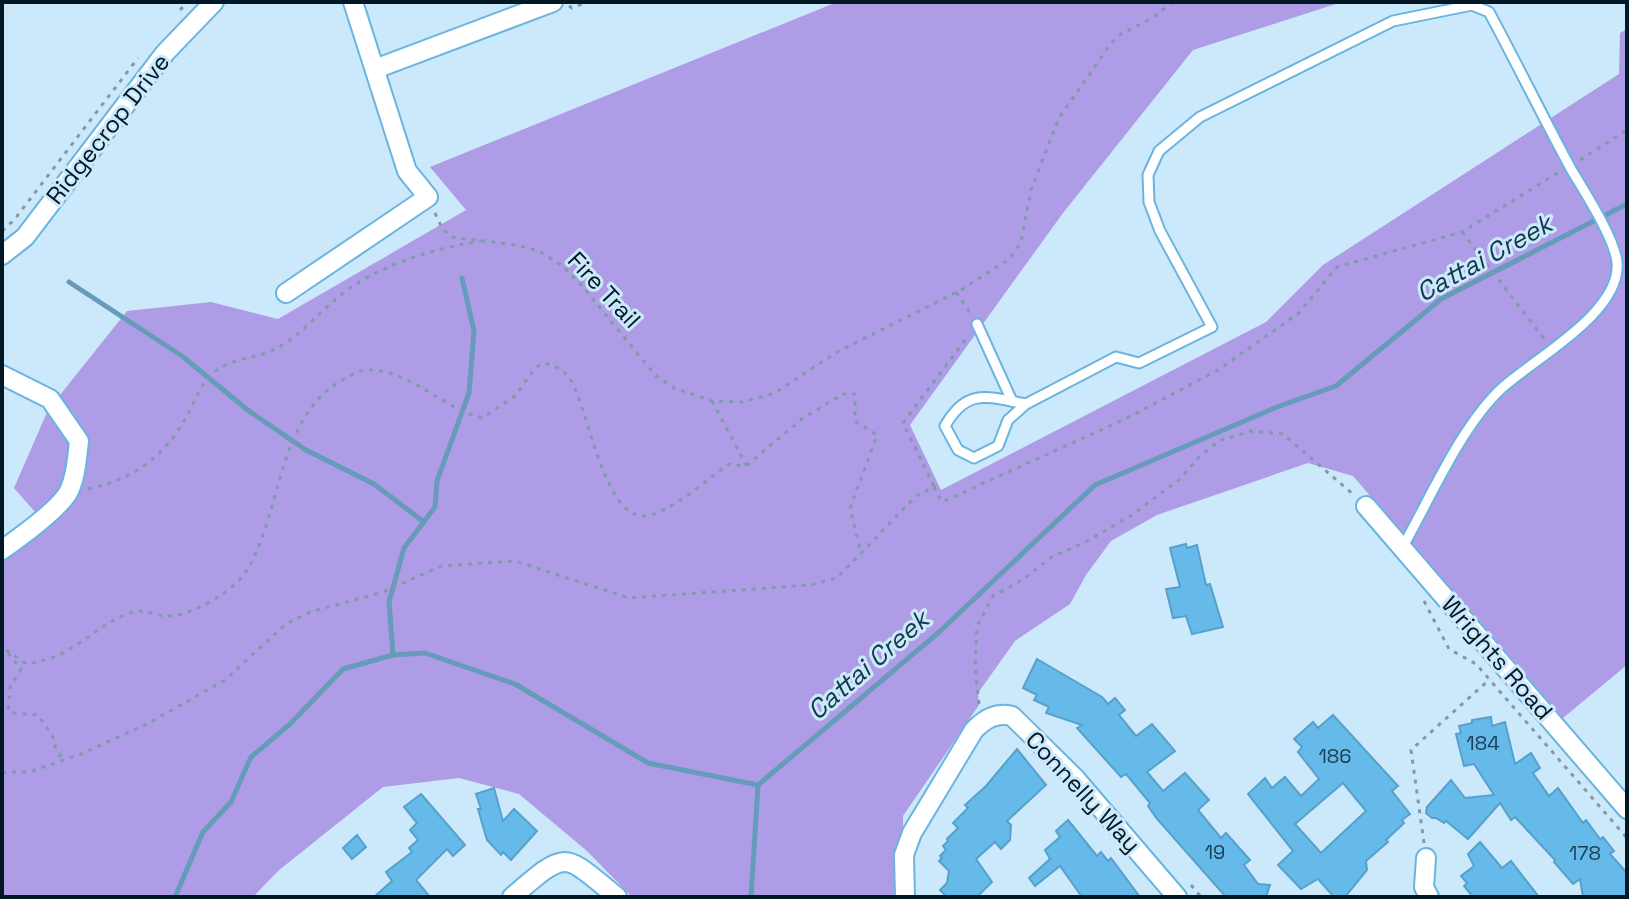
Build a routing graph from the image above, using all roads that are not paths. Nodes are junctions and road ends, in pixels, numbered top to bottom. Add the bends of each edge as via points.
1 (214, 2) edge
2 (353, 2) edge
3 (553, 2) edge
4 (375, 69) junction
5 (2, 255) edge
6 (286, 293) dead end
7 (977, 324) road end
8 (2, 375) edge
9 (1012, 401) junction
10 (1026, 404) junction
11 (1366, 506) road end
12 (1402, 548) junction
13 (2, 550) edge
14 (1627, 809) edge
15 (1426, 858) road end
16 (512, 897) edge
17 (617, 897) edge
18 (905, 897) edge
19 (1177, 897) edge
20 (1429, 897) edge

1 - 5 street, Ridgecrop Drive via 165,53 25,237
2 - 4 street
3 - 4 street
4 - 6 street via 407,171 428,197
7 - 9 lane
8 - 13 street via 50,399 79,441 68,493
9 - 10 lane
9 - 10 lane via 982,395 955,409 945,426 958,450 974,458 998,446 1008,420
10 - 12 lane via 1116,357 1139,363 1212,327 1149,202 1148,175 1159,151 1200,117 1393,21 1472,5 1489,12 1590,202 1617,260 1615,283 1605,302 1501,389 1466,433
11 - 12 street, Wrights Road
12 - 14 street, Wrights Road
15 - 20 street via 1424,887
16 - 17 street via 562,861 576,864
18 - 19 street, Connelly Way via 904,855 912,833 981,723 997,715 1012,716 1075,778

